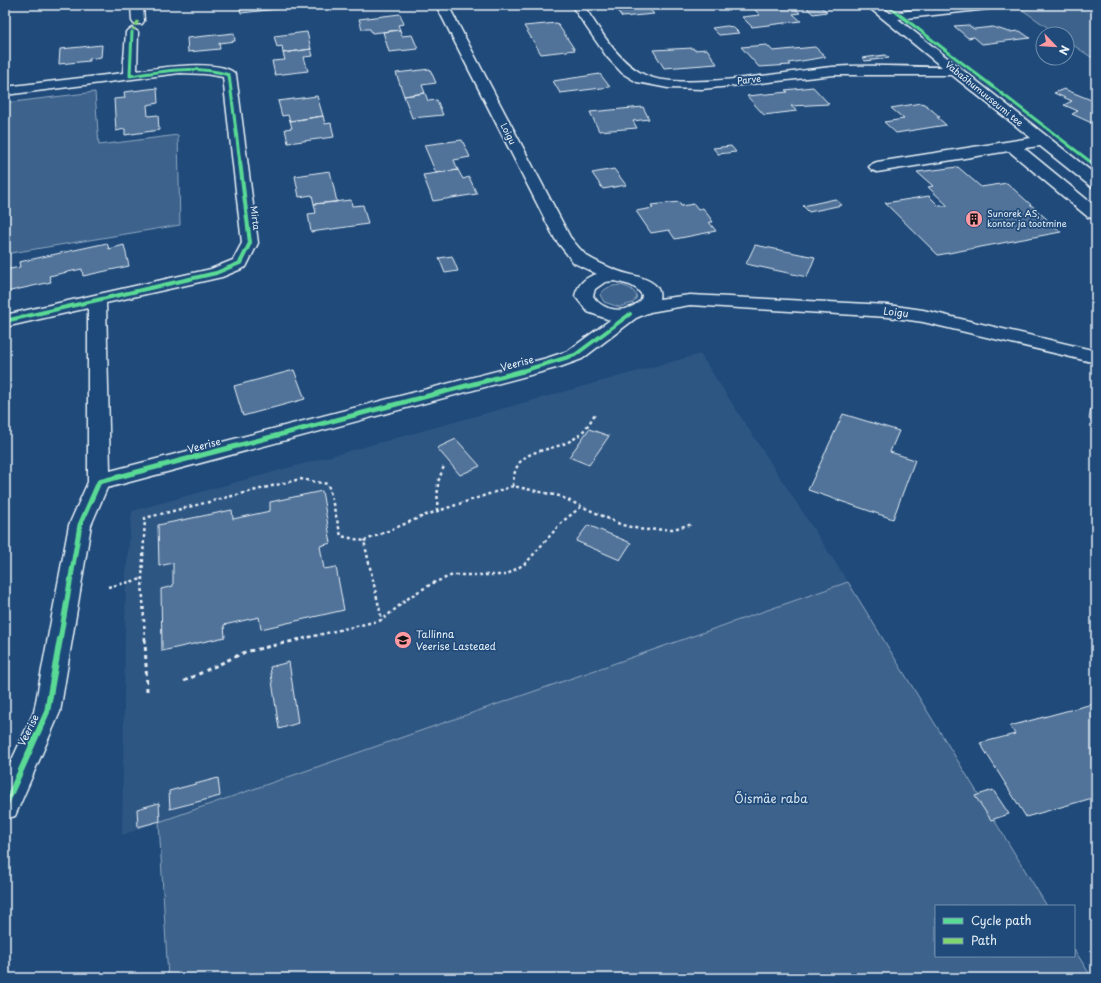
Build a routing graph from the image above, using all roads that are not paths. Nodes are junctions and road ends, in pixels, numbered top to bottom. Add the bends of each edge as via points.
1 (137, 5) edge
2 (442, 5) edge
3 (577, 5) edge
4 (872, 5) edge
5 (988, 5) edge
6 (887, 17) junction
7 (956, 71) junction
8 (130, 76) junction
9 (5, 91) edge
10 (1043, 141) junction
11 (1012, 146) junction
12 (877, 167) dead end
13 (1096, 183) edge
14 (1096, 214) edge
15 (580, 259) junction
16 (615, 276) junction
17 (643, 283) junction
18 (588, 286) junction
19 (97, 300) junction
20 (690, 300) junction
21 (591, 306) junction
22 (637, 310) junction
23 (5, 321) edge
24 (595, 340) junction
25 (1096, 357) edge
26 (99, 482) junction
27 (5, 806) edge

1 - 8 street
2 - 15 street, Loigu via 563,239
3 - 7 street, Parve via 612,54 627,70 642,79 668,84 702,84 834,71
4 - 6 street, Vabaõhumuuseumi tee
5 - 6 street
6 - 7 street, Vabaõhumuuseumi tee
7 - 10 street, Vabaõhumuuseumi tee
8 - 9 street
8 - 19 street, Mirta via 200,68 229,75 250,243 240,263 216,273
10 - 11 street
10 - 13 street, Vabaõhumuuseumi tee
11 - 12 street
11 - 14 street
15 - 16 street, Loigu
15 - 18 street, Loigu
16 - 17 street
16 - 18 street via 594,280
17 - 20 street, Loigu
17 - 22 street via 650,295 649,301
18 - 21 street via 584,296
19 - 23 street, Mirta
19 - 26 street
20 - 22 street, Loigu
20 - 25 street, Loigu via 888,311 923,316
21 - 22 street via 609,314
21 - 24 street
22 - 24 street, Veerise
24 - 26 street, Veerise via 575,354 553,363
26 - 27 street, Veerise via 80,525 47,712

